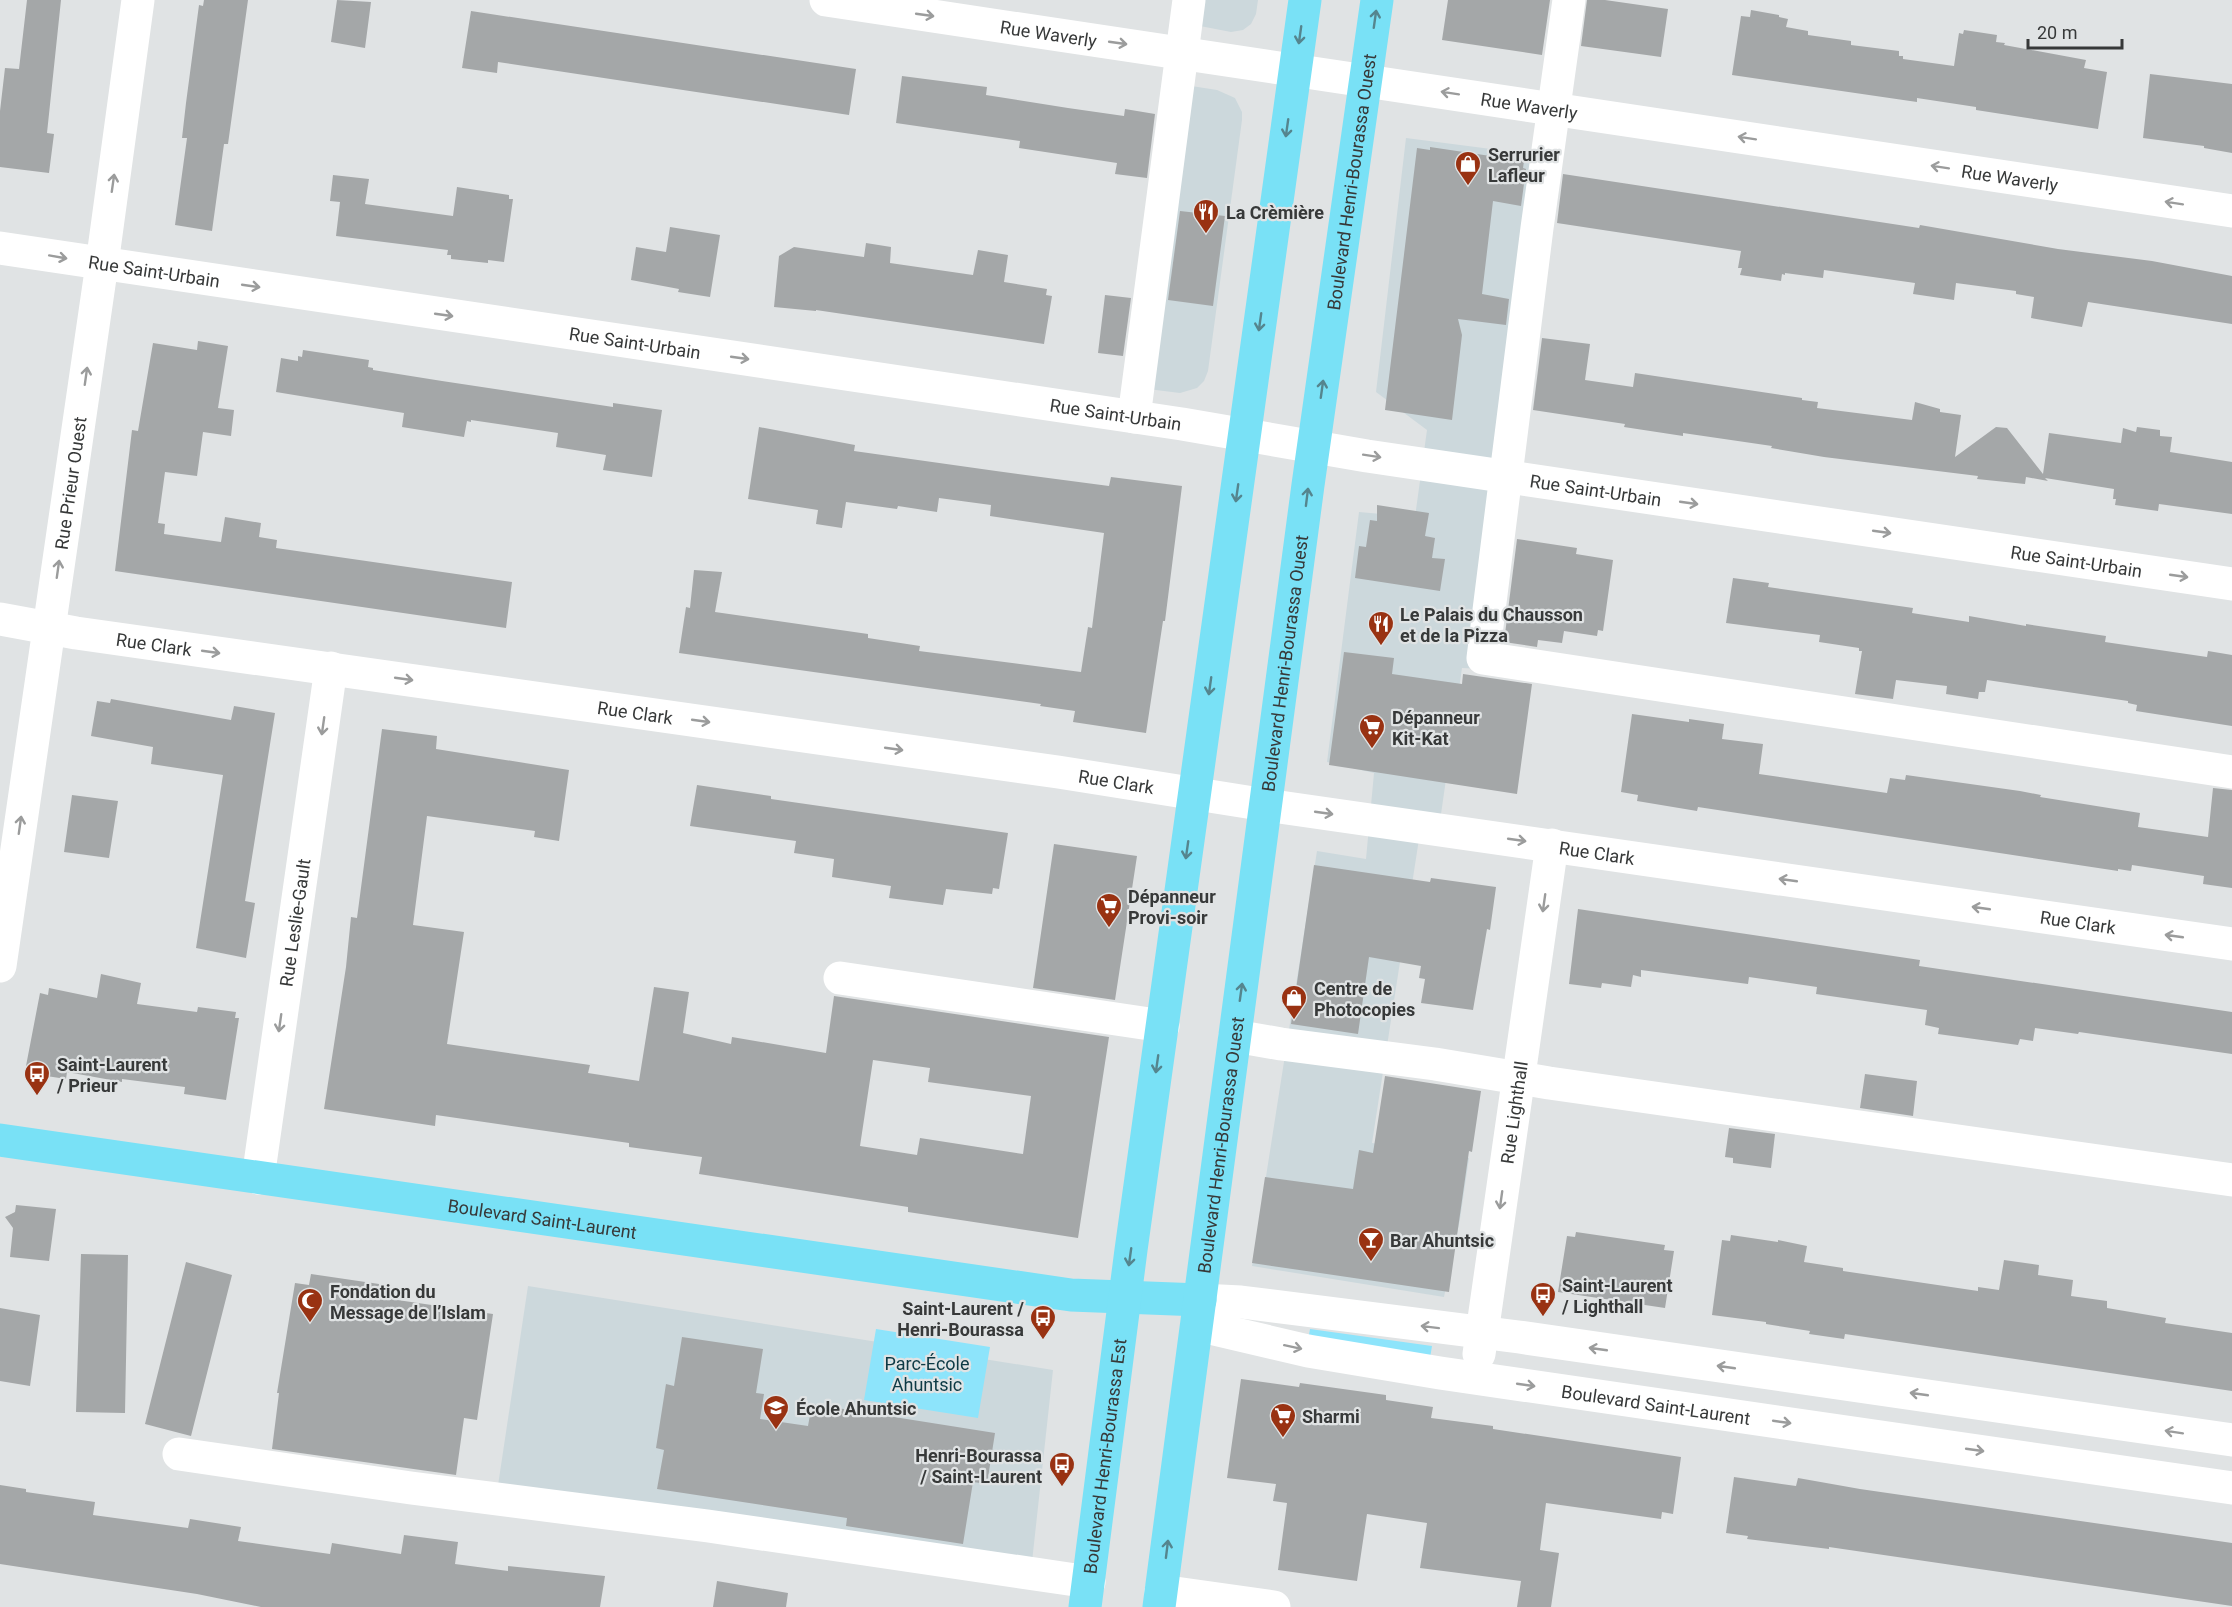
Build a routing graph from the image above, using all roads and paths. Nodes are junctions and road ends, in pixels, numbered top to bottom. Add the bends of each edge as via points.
1 (138, 0) edge
2 (826, 0) edge
3 (1189, 0) edge
4 (1305, 0) edge
5 (1377, 0) edge
6 (1569, 0) edge
7 (1181, 53) junction
8 (1295, 70) junction
9 (1366, 81) junction
10 (1553, 109) junction
11 (2232, 212) edge
12 (0, 248) edge
13 (102, 264) junction
14 (1134, 417) junction
15 (1244, 435) junction
16 (1314, 447) junction
17 (1506, 476) junction
18 (2232, 584) edge
19 (0, 619) edge
20 (50, 627) junction
21 (332, 668) junction
22 (2232, 772) edge
23 (1196, 792) junction
24 (1266, 805) junction
25 (1552, 845) junction
26 (8, 857) edge
27 (2232, 944) edge
28 (0, 966) edge
29 (840, 978) dead end
30 (1163, 1026) junction
31 (1235, 1036) junction
32 (1519, 1077) junction
33 (0, 1140) edge
34 (258, 1178) junction
35 (2232, 1180) edge
36 (1124, 1302) junction
37 (1198, 1312) junction
38 (1482, 1332) junction
39 (1475, 1377) junction
40 (2232, 1440) edge
41 (179, 1454) dead end
42 (2232, 1488) edge
43 (1087, 1594) edge
44 (1160, 1599) edge
45 (1275, 1607) edge

13 -> 1 street, Rue Prieur Ouest
2 -> 7 street, Rue Waverly
3 - 7 street
4 -> 8 main road
9 -> 5 main road, Boulevard Henri-Bourassa Ouest
6 - 10 street
7 - 8 street, Rue Waverly
7 - 14 street
8 - 9 street, Rue Waverly
8 -> 15 main road
10 -> 9 street, Rue Waverly
16 -> 9 main road, Boulevard Henri-Bourassa Ouest
11 -> 10 street, Rue Waverly
10 - 17 street
12 -> 13 street, Rue Saint-Urbain
13 -> 14 street, Rue Saint-Urbain
20 -> 13 street, Rue Prieur Ouest
14 - 15 street, Rue Saint-Urbain
15 - 16 street, Rue Saint-Urbain
15 -> 23 main road
16 -> 17 street, Rue Saint-Urbain
24 -> 16 main road, Boulevard Henri-Bourassa Ouest
17 -> 18 street, Rue Saint-Urbain
17 - 22 street via 1483,658
19 - 20 street, Rue Clark
20 -> 21 street, Rue Clark
26 -> 20 street, Rue Prieur Ouest
21 -> 23 street, Rue Clark
21 -> 34 street, Rue Leslie-Gault
23 - 24 street, Rue Clark
23 -> 30 main road
24 -> 25 street, Rue Clark
31 -> 24 main road, Boulevard Henri-Bourassa Ouest
27 -> 25 street, Rue Clark
25 -> 32 street, Rue Lighthall
26 - 28 street, Rue Prieur Ouest
29 - 30 street
30 -> 36 main road
31 - 32 street
31 - 37 main road, Boulevard Henri-Bourassa Ouest
32 - 35 street
32 -> 38 street, Rue Lighthall
33 - 34 main road, Boulevard Saint-Laurent
34 - 36 main road, Boulevard Saint-Laurent
36 - 37 main road, Boulevard Saint-Laurent
36 - 43 main road, Boulevard Henri-Bourassa Est
38 -> 37 street, Boulevard Saint-Laurent via 1241,1302
37 -> 39 street, Boulevard Saint-Laurent via 1308,1351
44 -> 37 main road
38 - 39 street, Rue Lighthall
40 -> 38 street, Boulevard Saint-Laurent
39 -> 42 street, Boulevard Saint-Laurent
41 - 43 street via 708,1526
44 - 45 street

